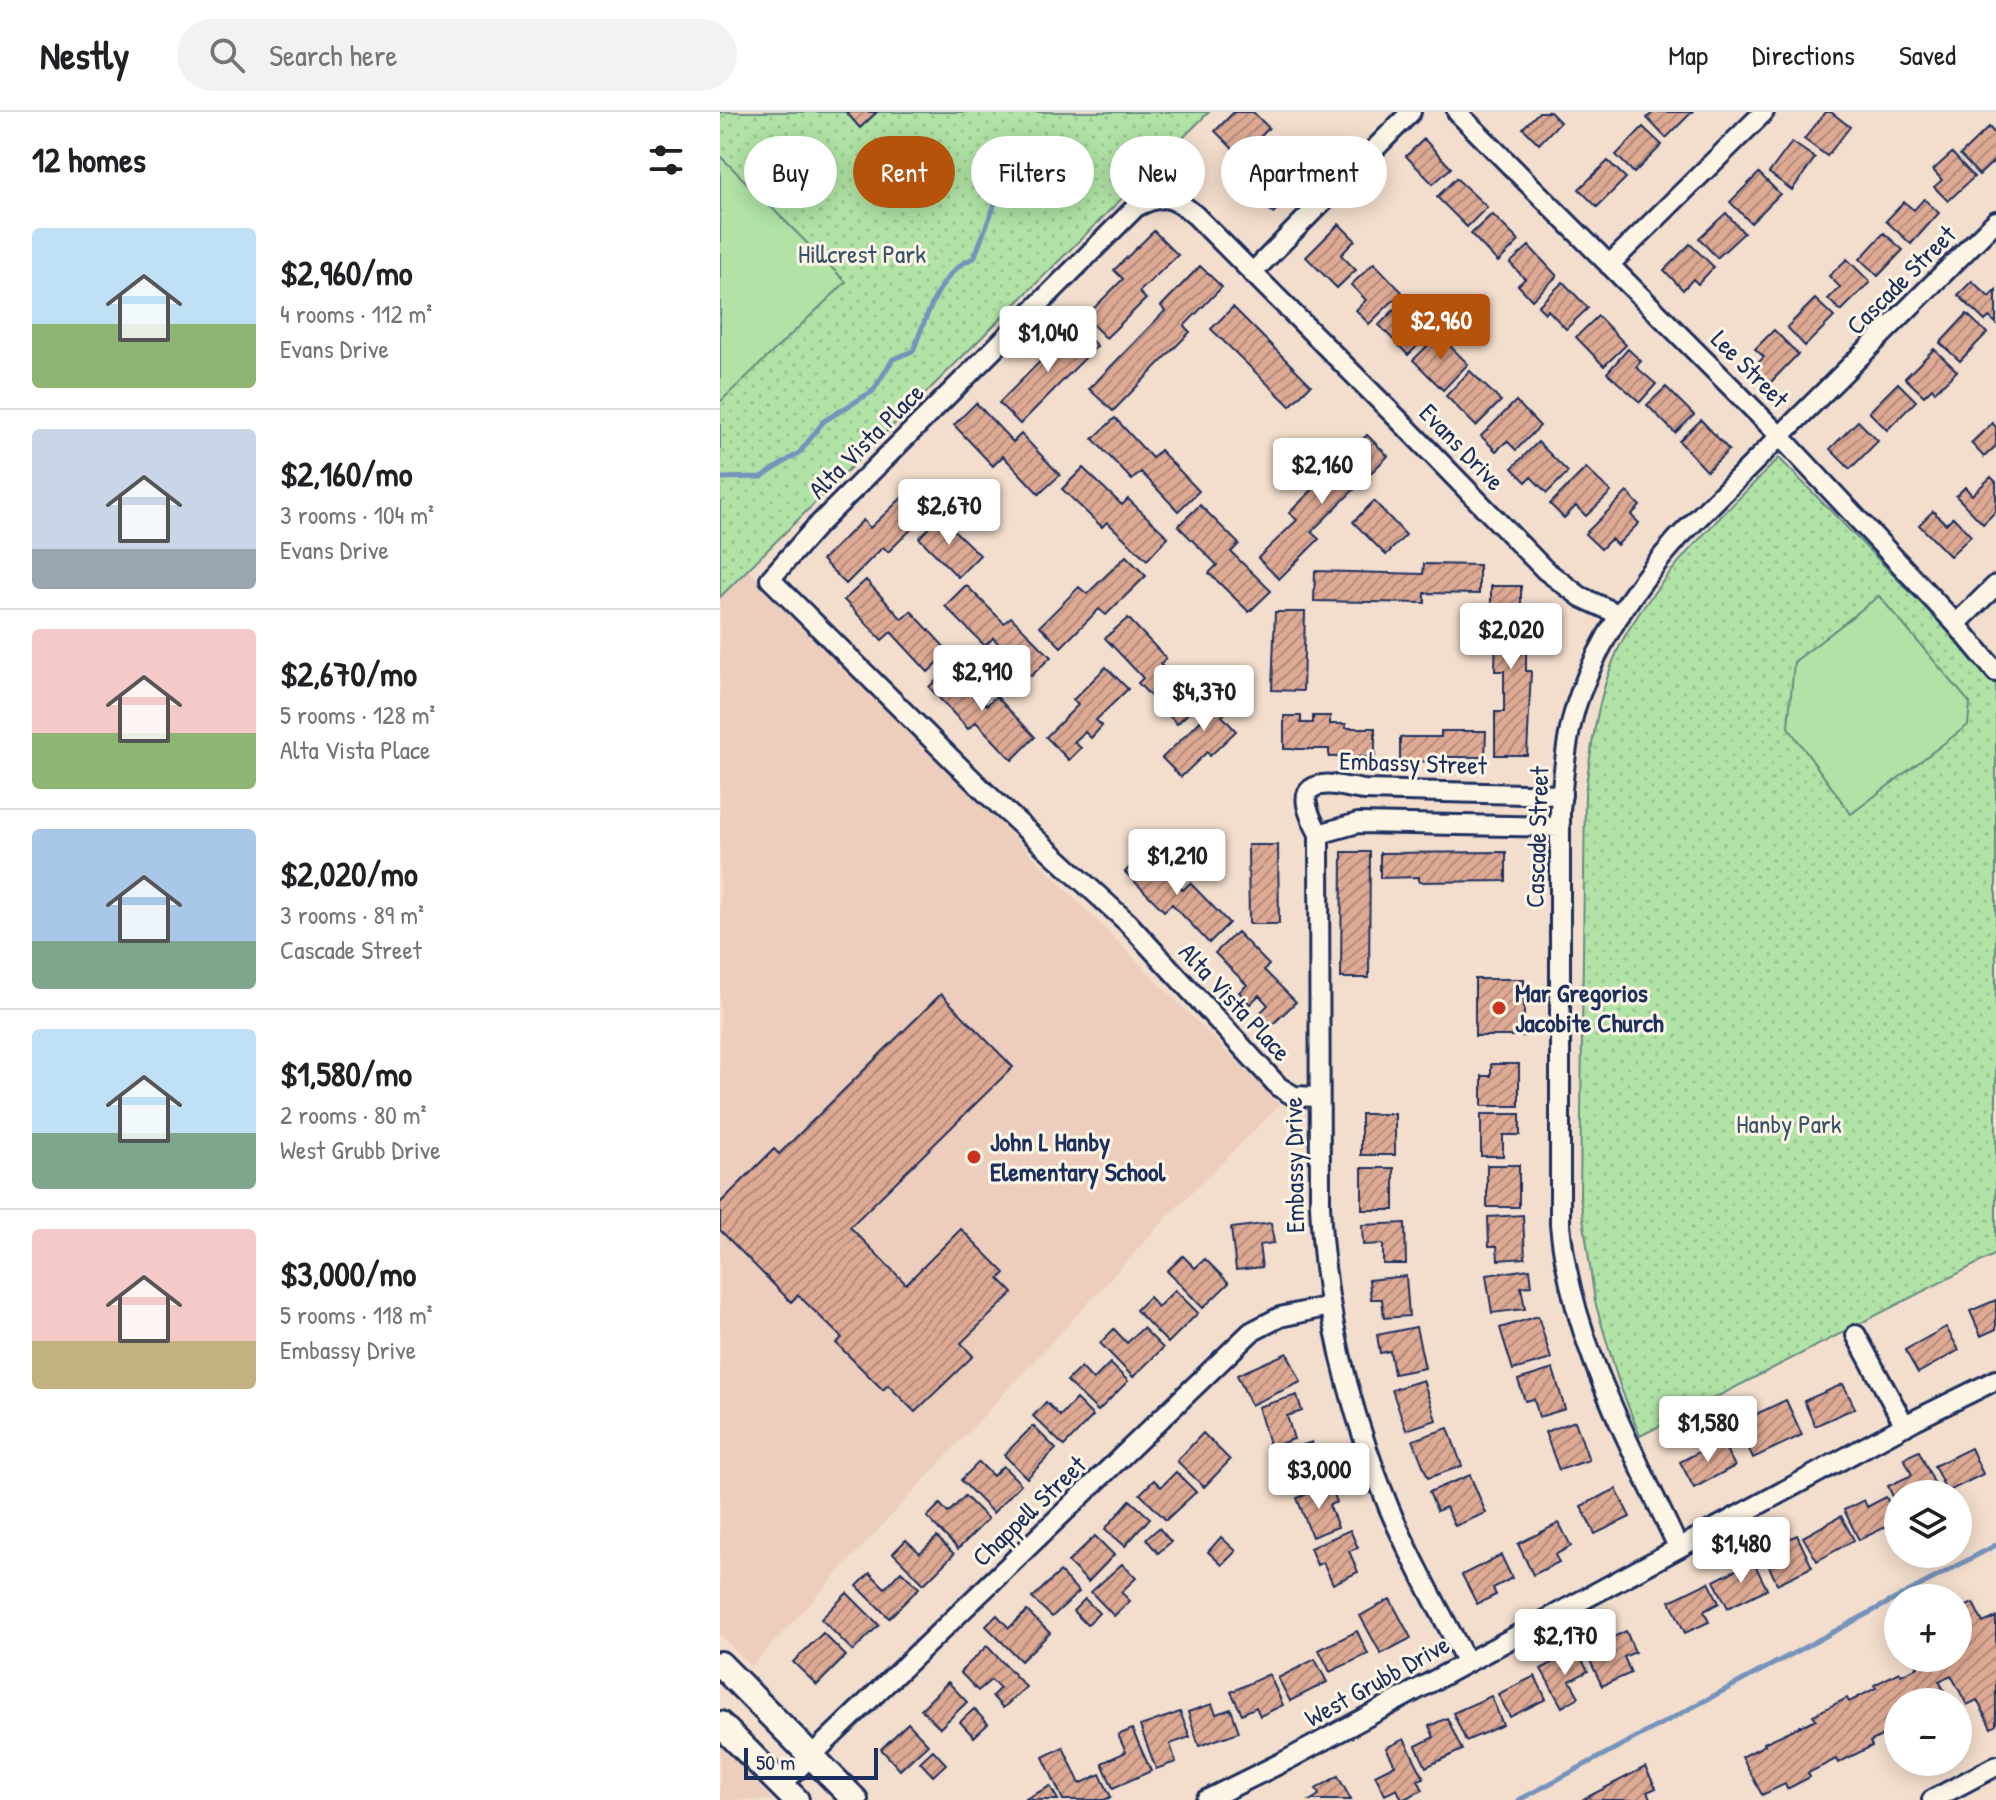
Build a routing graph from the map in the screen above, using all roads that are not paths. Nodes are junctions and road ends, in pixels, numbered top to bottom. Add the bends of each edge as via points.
1 (1411, 112) edge
2 (1457, 112) edge
3 (1764, 112) edge
4 (1135, 208) edge
5 (1185, 208) edge
6 (1996, 221) edge
7 (1609, 265) junction
8 (1252, 273) junction
9 (1781, 437) junction
10 (1996, 585) edge
11 (1620, 615) junction
12 (1956, 624) junction
13 (1996, 672) edge
14 (1562, 795) junction
15 (1560, 827) junction
16 (1319, 834) junction
17 (1318, 1097) junction
18 (1330, 1306) junction
19 (1856, 1335) dead end
20 (1996, 1380) edge
21 (1905, 1426) junction
22 (1678, 1547) junction
23 (1466, 1661) junction
24 (720, 1664) edge
25 (720, 1724) edge
26 (812, 1756) junction
27 (1996, 1766) edge
28 (788, 1792) edge
29 (855, 1800) edge
30 (1206, 1800) edge
31 (1932, 1800) edge

1 - 8 street
2 - 7 street, Lee Street
3 - 7 street
4 - 17 street, Alta Vista Place via 770,579 986,793 1127,922 1279,1087 1294,1096
5 - 8 street, Evans Drive
6 - 9 street, Cascade Street
7 - 9 street, Lee Street
8 - 11 street, Evans Drive via 1545,570 1581,597
9 - 11 street, Cascade Street via 1678,538
9 - 12 street, Lee Street
10 - 12 street
11 - 14 street, Cascade Street via 1579,695
12 - 13 street, Lee Street
14 - 15 street, Cascade Street
14 - 16 street, Embassy Street via 1321,786 1312,788 1306,800
15 - 16 street via 1358,823
15 - 22 street, Cascade Street via 1560,1224 1565,1270 1592,1361
16 - 17 street, Embassy Drive
17 - 18 street, Embassy Drive via 1322,1247
18 - 23 street, Embassy Drive via 1364,1440 1390,1509
18 - 26 street, Chappell Street via 1280,1317 1251,1332
19 - 21 street
20 - 21 street, West Grubb Drive
21 - 22 street, West Grubb Drive
22 - 23 street, West Grubb Drive
23 - 30 street, West Grubb Drive
24 - 26 main road
25 - 28 main road
26 - 28 street, Chappell Street
26 - 29 main road
27 - 31 street

